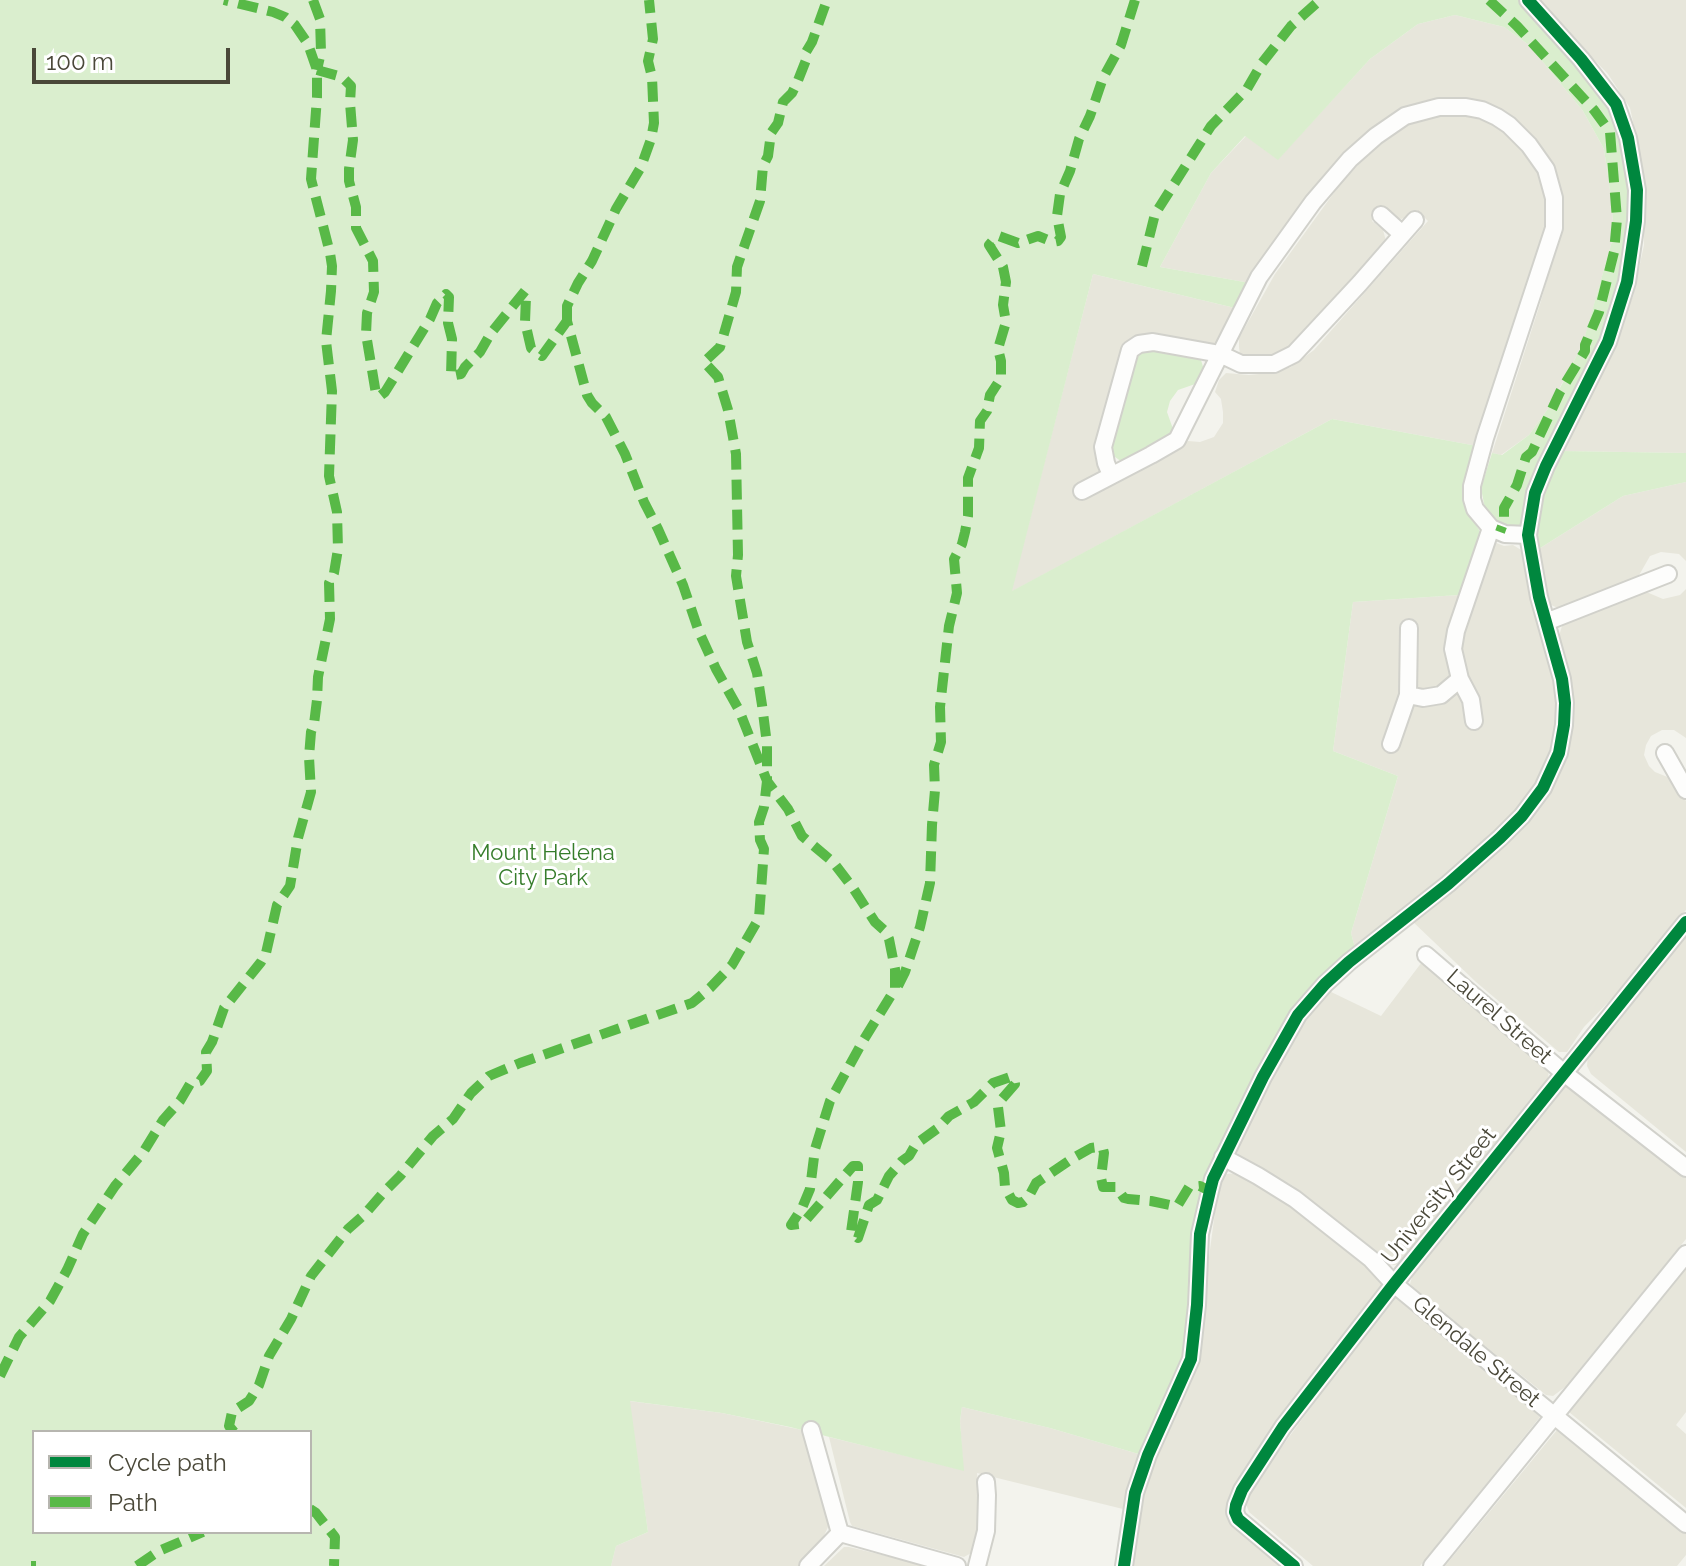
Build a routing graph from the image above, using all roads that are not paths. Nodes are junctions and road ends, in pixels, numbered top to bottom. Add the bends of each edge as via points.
1 (1528, 0) edge
2 (1381, 215) dead end
3 (1415, 220) dead end
4 (1402, 234) junction
5 (1220, 354) junction
6 (1111, 475) junction
7 (1082, 491) dead end
8 (1491, 528) junction
9 (1528, 535) junction
10 (1668, 574) dead end
11 (1546, 622) junction
12 (1409, 628) dead end
13 (1460, 679) junction
14 (1408, 695) junction
15 (1474, 721) dead end
16 (1391, 744) dead end
17 (1665, 753) dead end
18 (1686, 790) edge
19 (1686, 922) edge
20 (1426, 955) dead end
21 (1564, 1073) junction
22 (1223, 1157) junction
23 (1686, 1168) edge
24 (1686, 1254) edge
25 (1394, 1284) junction
26 (1554, 1417) junction
27 (811, 1430) dead end
28 (986, 1482) dead end
29 (1686, 1524) edge
30 (840, 1533) junction
31 (808, 1566) edge
32 (957, 1566) edge
33 (977, 1566) edge
34 (1124, 1566) edge
35 (1294, 1566) edge
36 (1432, 1566) edge

1 - 9 street via 1616,104 1637,190 1627,282 1608,342 1535,493
2 - 4 street
3 - 4 street
4 - 5 street via 1294,354 1259,365
5 - 6 street via 1177,440
5 - 6 street via 1153,342 1130,350 1103,447
5 - 8 street via 1259,277 1287,237 1350,159 1376,136 1405,116 1439,107 1466,107 1497,117 1538,155 1555,213 1472,486 1475,509
6 - 7 street
8 - 9 street
8 - 13 street via 1456,631 1453,649
9 - 11 street
10 - 11 street
11 - 22 street via 1565,703 1559,753 1543,788 1500,838 1349,962 1298,1015
12 - 14 street
13 - 14 street via 1441,695
13 - 15 street
14 - 16 street
17 - 18 street
19 - 21 street, University Street
20 - 21 street, Laurel Street
21 - 23 street, Laurel Street
21 - 25 street, University Street
22 - 25 street, Glendale Street via 1295,1199
22 - 34 street via 1200,1234 1191,1359 1135,1493
24 - 26 street
25 - 26 street, Glendale Street
25 - 35 street, University Street via 1283,1427 1236,1505 1238,1519
26 - 29 street, Glendale Street
26 - 36 street
27 - 30 street
28 - 33 street via 986,1531
30 - 31 street
30 - 32 street

